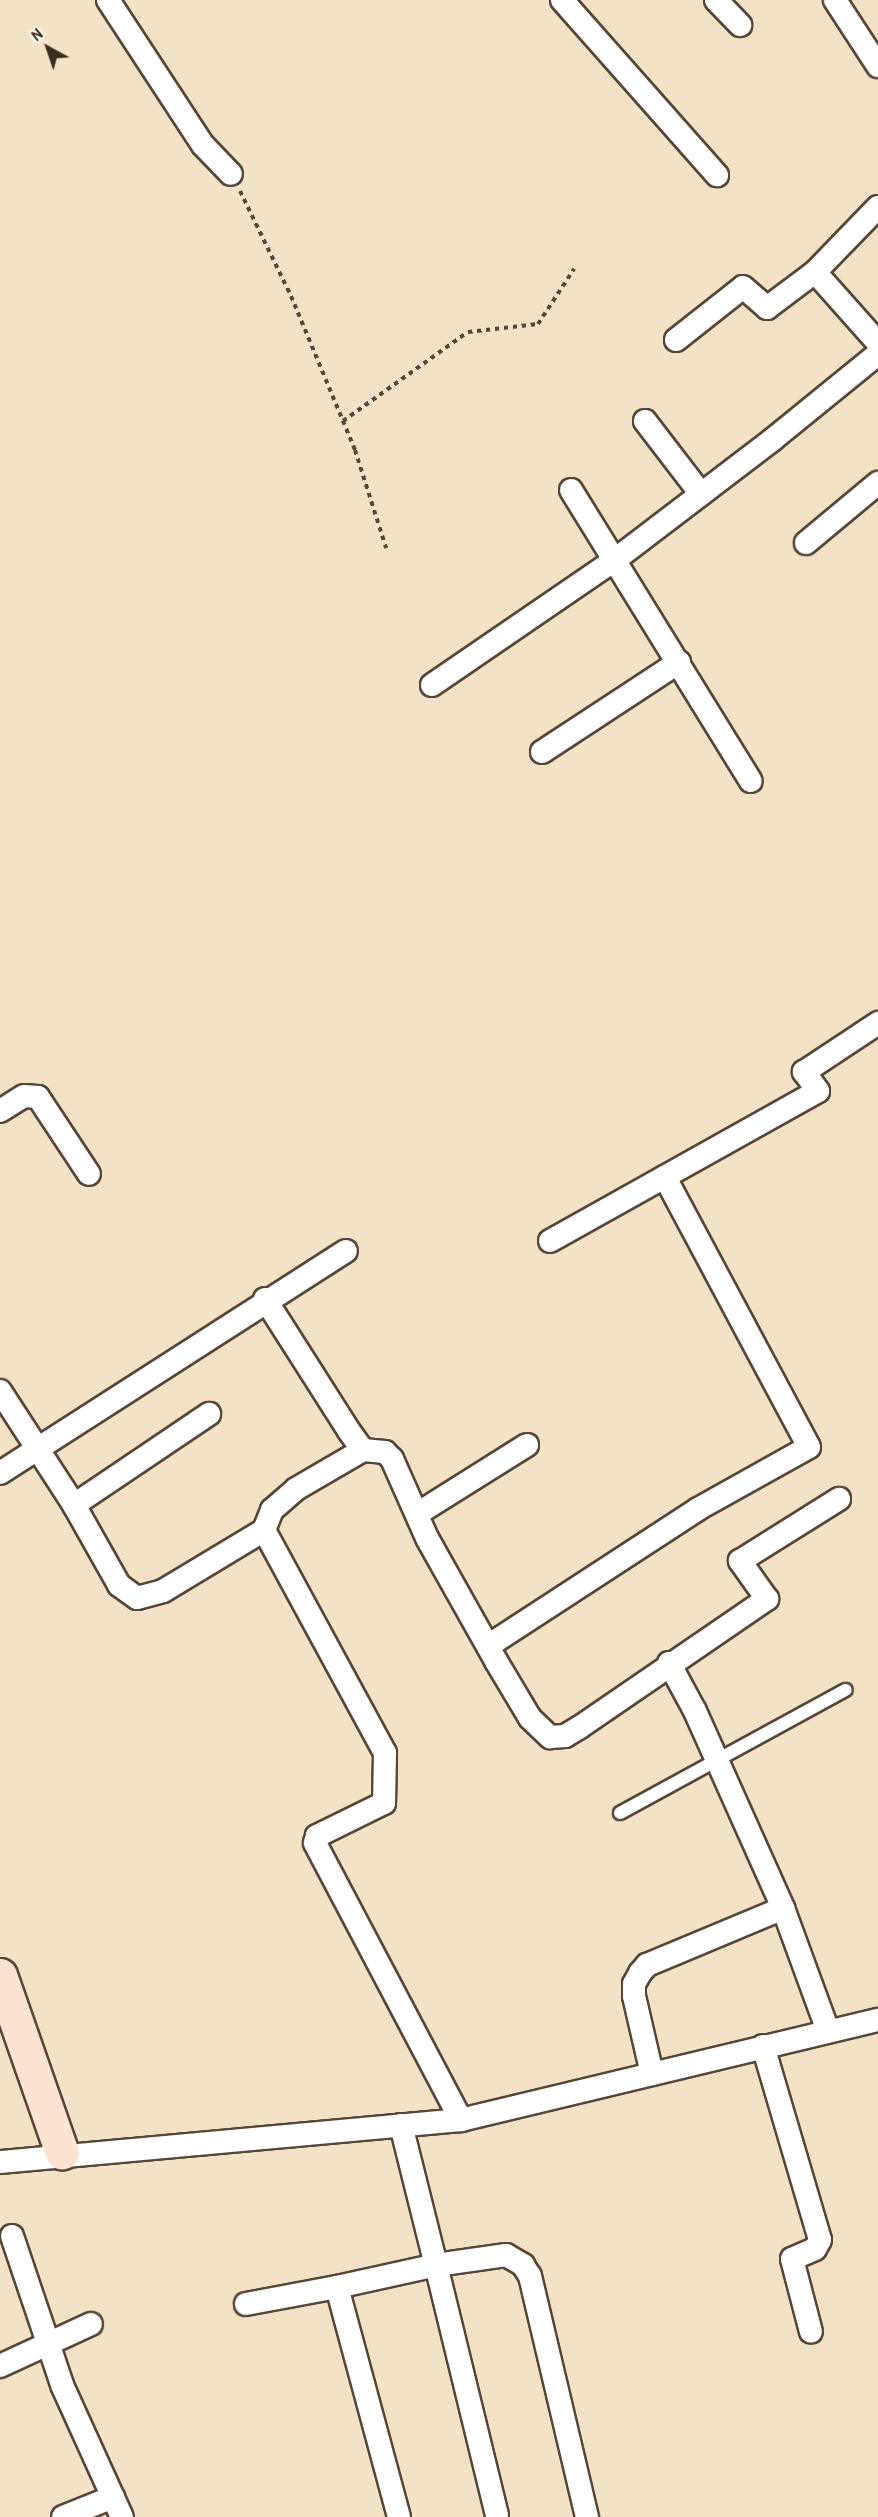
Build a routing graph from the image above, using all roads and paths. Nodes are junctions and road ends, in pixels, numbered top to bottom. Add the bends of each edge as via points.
1 (108, 0) edge
2 (562, 0) edge
3 (716, 0) edge
4 (834, 0) edge
5 (740, 25) dead end
6 (878, 66) edge
7 (231, 174) joint
8 (717, 175) dead end
9 (876, 212) edge
10 (574, 269) dead end
11 (815, 272) junction
12 (676, 340) dead end
13 (878, 343) edge
14 (878, 354) edge
15 (343, 421) junction
16 (645, 422) dead end
17 (878, 483) edge
18 (571, 490) dead end
19 (701, 494) junction
20 (806, 543) dead end
21 (386, 548) dead end
22 (615, 559) junction
23 (679, 662) junction
24 (432, 685) dead end
25 (542, 752) dead end
26 (751, 781) dead end
27 (878, 1023) edge
28 (0, 1111) edge
29 (89, 1174) dead end
30 (665, 1177) junction
31 (550, 1241) dead end
32 (346, 1251) dead end
33 (265, 1299) junction
34 (0, 1391) edge
35 (208, 1414) dead end
36 (527, 1445) dead end
37 (363, 1450) junction
38 (37, 1451) junction
39 (0, 1473) edge
40 (839, 1499) dead end
41 (74, 1505) junction
42 (417, 1514) junction
43 (264, 1530) junction
44 (488, 1646) junction
45 (669, 1663) junction
46 (846, 1690) dead end
47 (719, 1762) junction
48 (620, 1813) dead end
49 (783, 1908) junction
50 (0, 1975) edge
51 (878, 2020) edge
52 (828, 2031) junction
53 (763, 2046) junction
54 (652, 2074) junction
55 (461, 2120) junction
56 (401, 2125) junction
57 (62, 2153) junction
58 (0, 2162) edge
59 (12, 2236) dead end
60 (436, 2265) junction
61 (337, 2287) junction
62 (246, 2304) dead end
63 (91, 2324) dead end
64 (811, 2332) dead end
65 (48, 2345) junction
66 (0, 2366) edge
67 (118, 2507) edge
68 (497, 2516) edge
69 (63, 2517) edge
70 (399, 2517) edge
71 (586, 2517) edge

1 - 7 street via 203,145
2 - 8 street
3 - 5 street
4 - 6 street
7 - 15 path via 291,296
9 - 11 street
10 - 15 path via 538,324 468,332
11 - 12 street via 767,308 743,287
11 - 13 street
14 - 19 street
15 - 21 path
16 - 19 street
17 - 20 street
18 - 22 street
19 - 22 street
22 - 23 street
22 - 24 street
23 - 25 street
23 - 26 street
27 - 30 street via 804,1072 818,1091
28 - 29 street via 24,1096 38,1097
30 - 31 street
30 - 44 street via 809,1446 698,1509
32 - 33 street
33 - 37 street
33 - 38 street
34 - 38 street
35 - 41 street
36 - 42 street
37 - 42 street via 385,1452 392,1459
37 - 43 street via 296,1489 272,1510
38 - 39 street
38 - 41 street
40 - 45 street via 740,1561 767,1599
41 - 43 street via 118,1585 137,1598 163,1591
42 - 44 street
43 - 55 street via 385,1754 384,1803 317,1836 315,1843
44 - 45 street via 530,1718 550,1737 565,1736
45 - 47 street
46 - 47 lane
47 - 48 lane
47 - 49 street
49 - 52 street
49 - 54 street via 647,1965 640,1973 634,1984 634,1996
50 - 57 street
51 - 52 street
52 - 53 street
53 - 54 street
53 - 64 street via 820,2240 815,2249 792,2259
54 - 55 street
55 - 56 street
56 - 57 street
56 - 60 street
57 - 58 street
59 - 65 street
60 - 61 street
60 - 68 street
60 - 71 street via 506,2255 523,2265 530,2276
61 - 62 street
61 - 70 street
63 - 65 street
65 - 66 street
65 - 67 street
67 - 69 street

